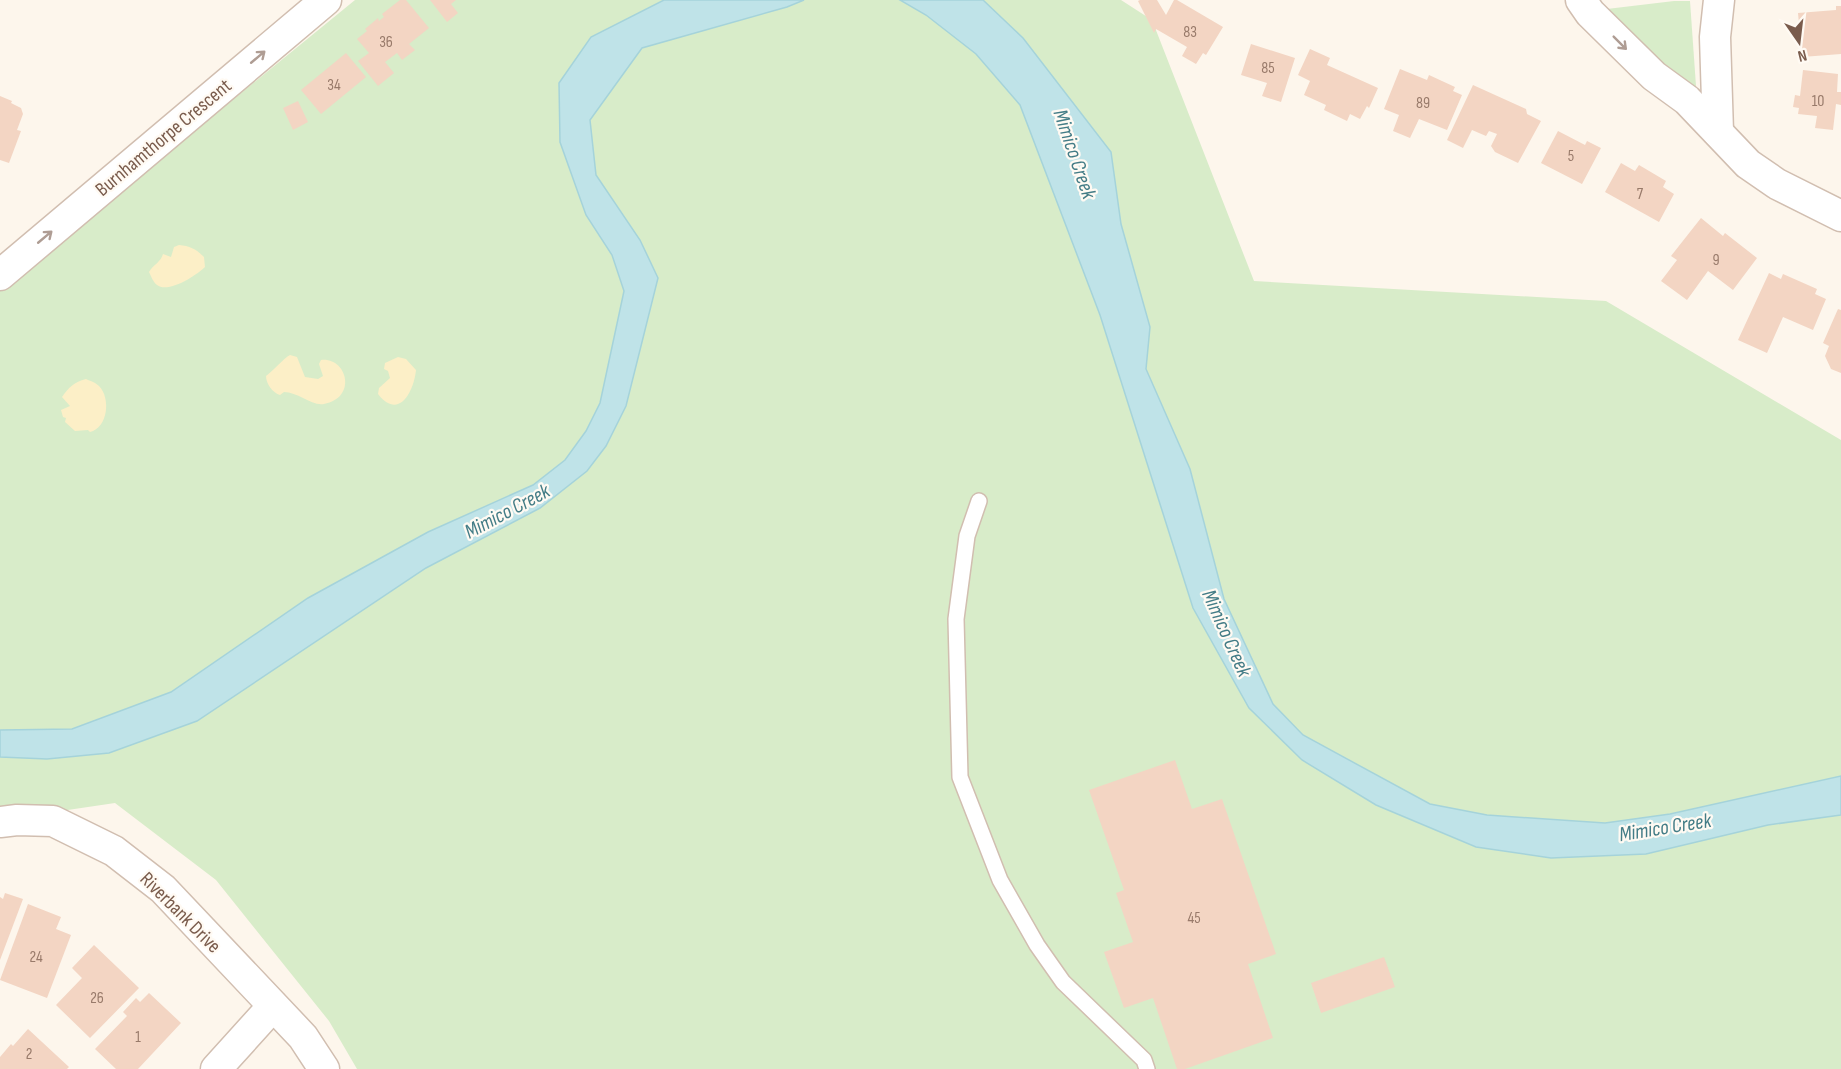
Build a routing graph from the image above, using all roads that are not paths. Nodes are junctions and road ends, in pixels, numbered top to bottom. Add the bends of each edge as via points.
1 (326, 0) edge
2 (1581, 0) edge
3 (1719, 0) edge
4 (1718, 132) junction
5 (1841, 216) edge
6 (0, 275) edge
7 (979, 501) dead end
8 (0, 822) edge
9 (273, 1006) junction
10 (216, 1069) edge
11 (324, 1069) edge
12 (1147, 1069) edge

6 -> 1 street, Burnhamthorpe Crescent
2 -> 4 street via 1654,76 1687,100
3 - 4 street via 1715,37
4 - 5 street via 1748,164 1777,184
7 - 12 lane via 967,536 956,619 960,777 1000,880 1037,945 1063,982 1144,1060
8 - 9 street, Riverbank Drive via 53,821 114,851 163,889
9 - 10 street
9 - 11 street, Riverbank Drive via 303,1037

